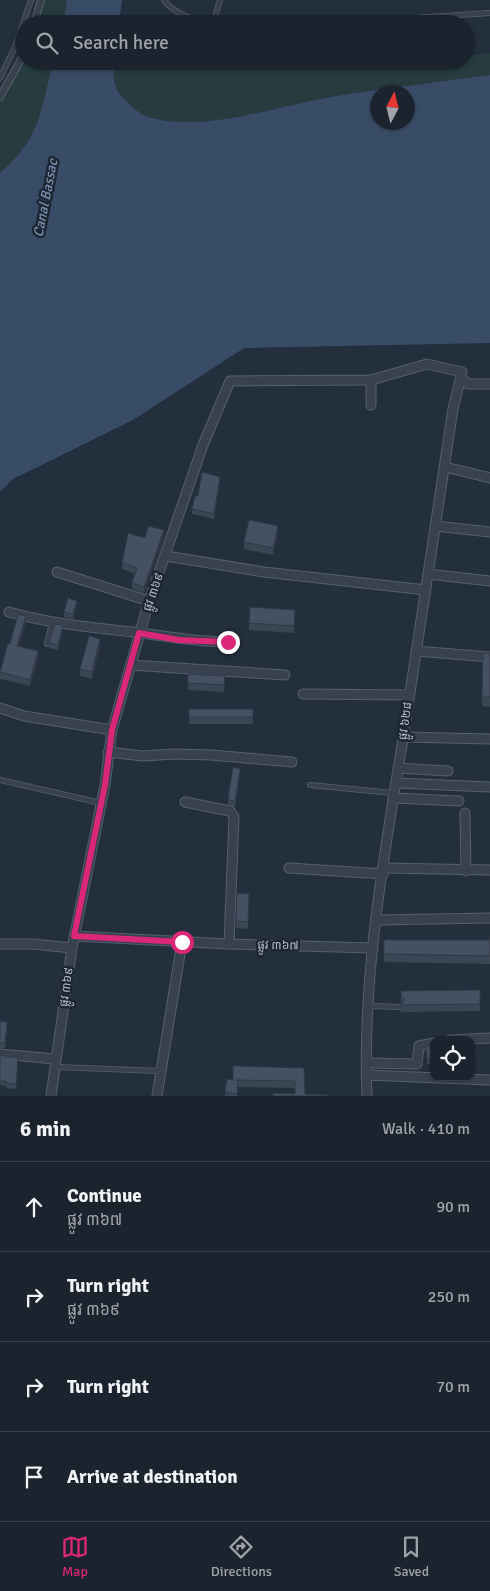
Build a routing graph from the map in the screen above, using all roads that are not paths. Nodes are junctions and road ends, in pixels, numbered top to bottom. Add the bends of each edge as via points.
1 (30, 0) edge
2 (40, 0) edge
3 (164, 0) edge
4 (220, 0) edge
5 (490, 13) edge
6 (25, 15) edge
7 (36, 15) edge
8 (184, 15) edge
9 (216, 15) edge
10 (460, 15) edge
11 (15, 47) edge
12 (15, 70) edge
13 (0, 78) edge
14 (0, 97) edge
15 (461, 378) junction
16 (371, 380) junction
17 (490, 384) edge
18 (371, 405) dead end
19 (445, 467) junction
20 (490, 478) edge
21 (436, 526) junction
22 (490, 532) edge
23 (166, 556) junction
24 (57, 572) dead end
25 (428, 574) junction
26 (490, 581) edge
27 (426, 590) junction
28 (149, 601) junction
29 (9, 612) dead end
30 (52, 623) junction
31 (139, 633) junction
32 (228, 642) dead end
33 (47, 644) edge
34 (416, 651) junction
35 (490, 657) edge
36 (130, 665) junction
37 (285, 675) dead end
38 (303, 694) dead end
39 (409, 695) junction
40 (0, 708) edge
41 (112, 730) junction
42 (403, 737) junction
43 (490, 739) edge
44 (108, 752) junction
45 (292, 762) dead end
46 (398, 768) junction
47 (448, 771) dead end
48 (0, 780) edge
49 (396, 782) junction
50 (310, 785) dead end
51 (490, 787) edge
52 (393, 795) junction
53 (459, 800) dead end
54 (185, 802) dead end
55 (102, 803) junction
56 (465, 813) dead end
57 (289, 868) dead end
58 (490, 870) edge
59 (383, 871) junction
60 (466, 871) junction
61 (490, 918) edge
62 (377, 920) junction
63 (74, 936) junction
64 (182, 942) junction
65 (0, 944) edge
66 (229, 944) junction
67 (377, 944) junction
68 (72, 948) junction
69 (368, 1006) junction
70 (401, 1007) edge
71 (490, 1038) edge
72 (475, 1039) edge
73 (430, 1044) edge
74 (0, 1054) edge
75 (55, 1063) junction
76 (366, 1063) junction
77 (161, 1071) junction
78 (366, 1075) junction
79 (490, 1080) edge
80 (51, 1096) edge
81 (157, 1096) edge
82 (367, 1096) edge

1 - 6 lane
2 - 7 street
3 - 8 lane
4 - 9 lane
5 - 10 lane
11 - 13 lane
12 - 14 street
15 - 16 street, ផ្លូវ ៣៦៩ via 462,372 427,364
15 - 17 street via 468,384
15 - 19 street, ផ្លូវ ៦២៨ via 452,409
16 - 18 street
16 - 23 street, ផ្លូវ ៣៦៩ via 230,381 203,445
19 - 20 street
19 - 21 street, ផ្លូវ ៦២៨
21 - 22 street
21 - 25 street, ផ្លូវ ៦២៨
23 - 27 street via 264,572
23 - 28 street, ផ្លូវ ៣៦៩
24 - 28 street
25 - 26 street
25 - 27 street, ផ្លូវ ៦២៨
27 - 34 street, ផ្លូវ ៦២៨
28 - 31 street, ផ្លូវ ៣៦៩
29 - 30 street
30 - 31 street
30 - 33 lane
31 - 32 street via 186,641
31 - 36 street, ផ្លូវ ៣៦៩
34 - 35 street
34 - 39 street, ផ្លូវ ៦២៨
36 - 37 street
36 - 41 street, ផ្លូវ ៣៦៩
38 - 39 street
39 - 42 street, ផ្លូវ ៦២៨
40 - 41 street via 24,716
41 - 44 street, ផ្លូវ ៣៦៩
42 - 43 street
42 - 46 street, ផ្លូវ ៦២៨
44 - 45 street via 144,756 211,755
44 - 55 street, ផ្លូវ ៣៦៩
46 - 47 street
46 - 49 street, ផ្លូវ ៦២៨
48 - 55 lane
49 - 51 street
49 - 52 street, ផ្លូវ ៦២៨
50 - 52 lane
52 - 53 street
52 - 59 street, ផ្លូវ ៦២៨
54 - 66 street via 230,811 234,817
55 - 63 street, ផ្លូវ ៣៦៩
56 - 60 street
57 - 59 street
58 - 60 street
59 - 60 street
59 - 62 street, ផ្លូវ ៦២៨
61 - 62 street
62 - 67 street, ផ្លូវ ៦២៨
63 - 64 street, ផ្លូវ ៣៦៧
63 - 68 street, ផ្លូវ ៣៦៩
64 - 66 street, ផ្លូវ ៣៦៧
64 - 77 street
65 - 68 street
66 - 67 street, ផ្លូវ ៣៦៧
67 - 69 street, ផ្លូវ ៦២៨
68 - 75 street, ផ្លូវ ៣៦៩
69 - 70 lane
69 - 76 street, ផ្លូវ ៦២៨
71 - 72 street
73 - 76 street via 419,1046 418,1064
74 - 75 street
75 - 77 lane
75 - 80 street, ផ្លូវ ៣៦៩
76 - 78 street, ផ្លូវ ៦២៨
77 - 81 street
78 - 79 street
78 - 82 street, ផ្លូវ ៦២៨

